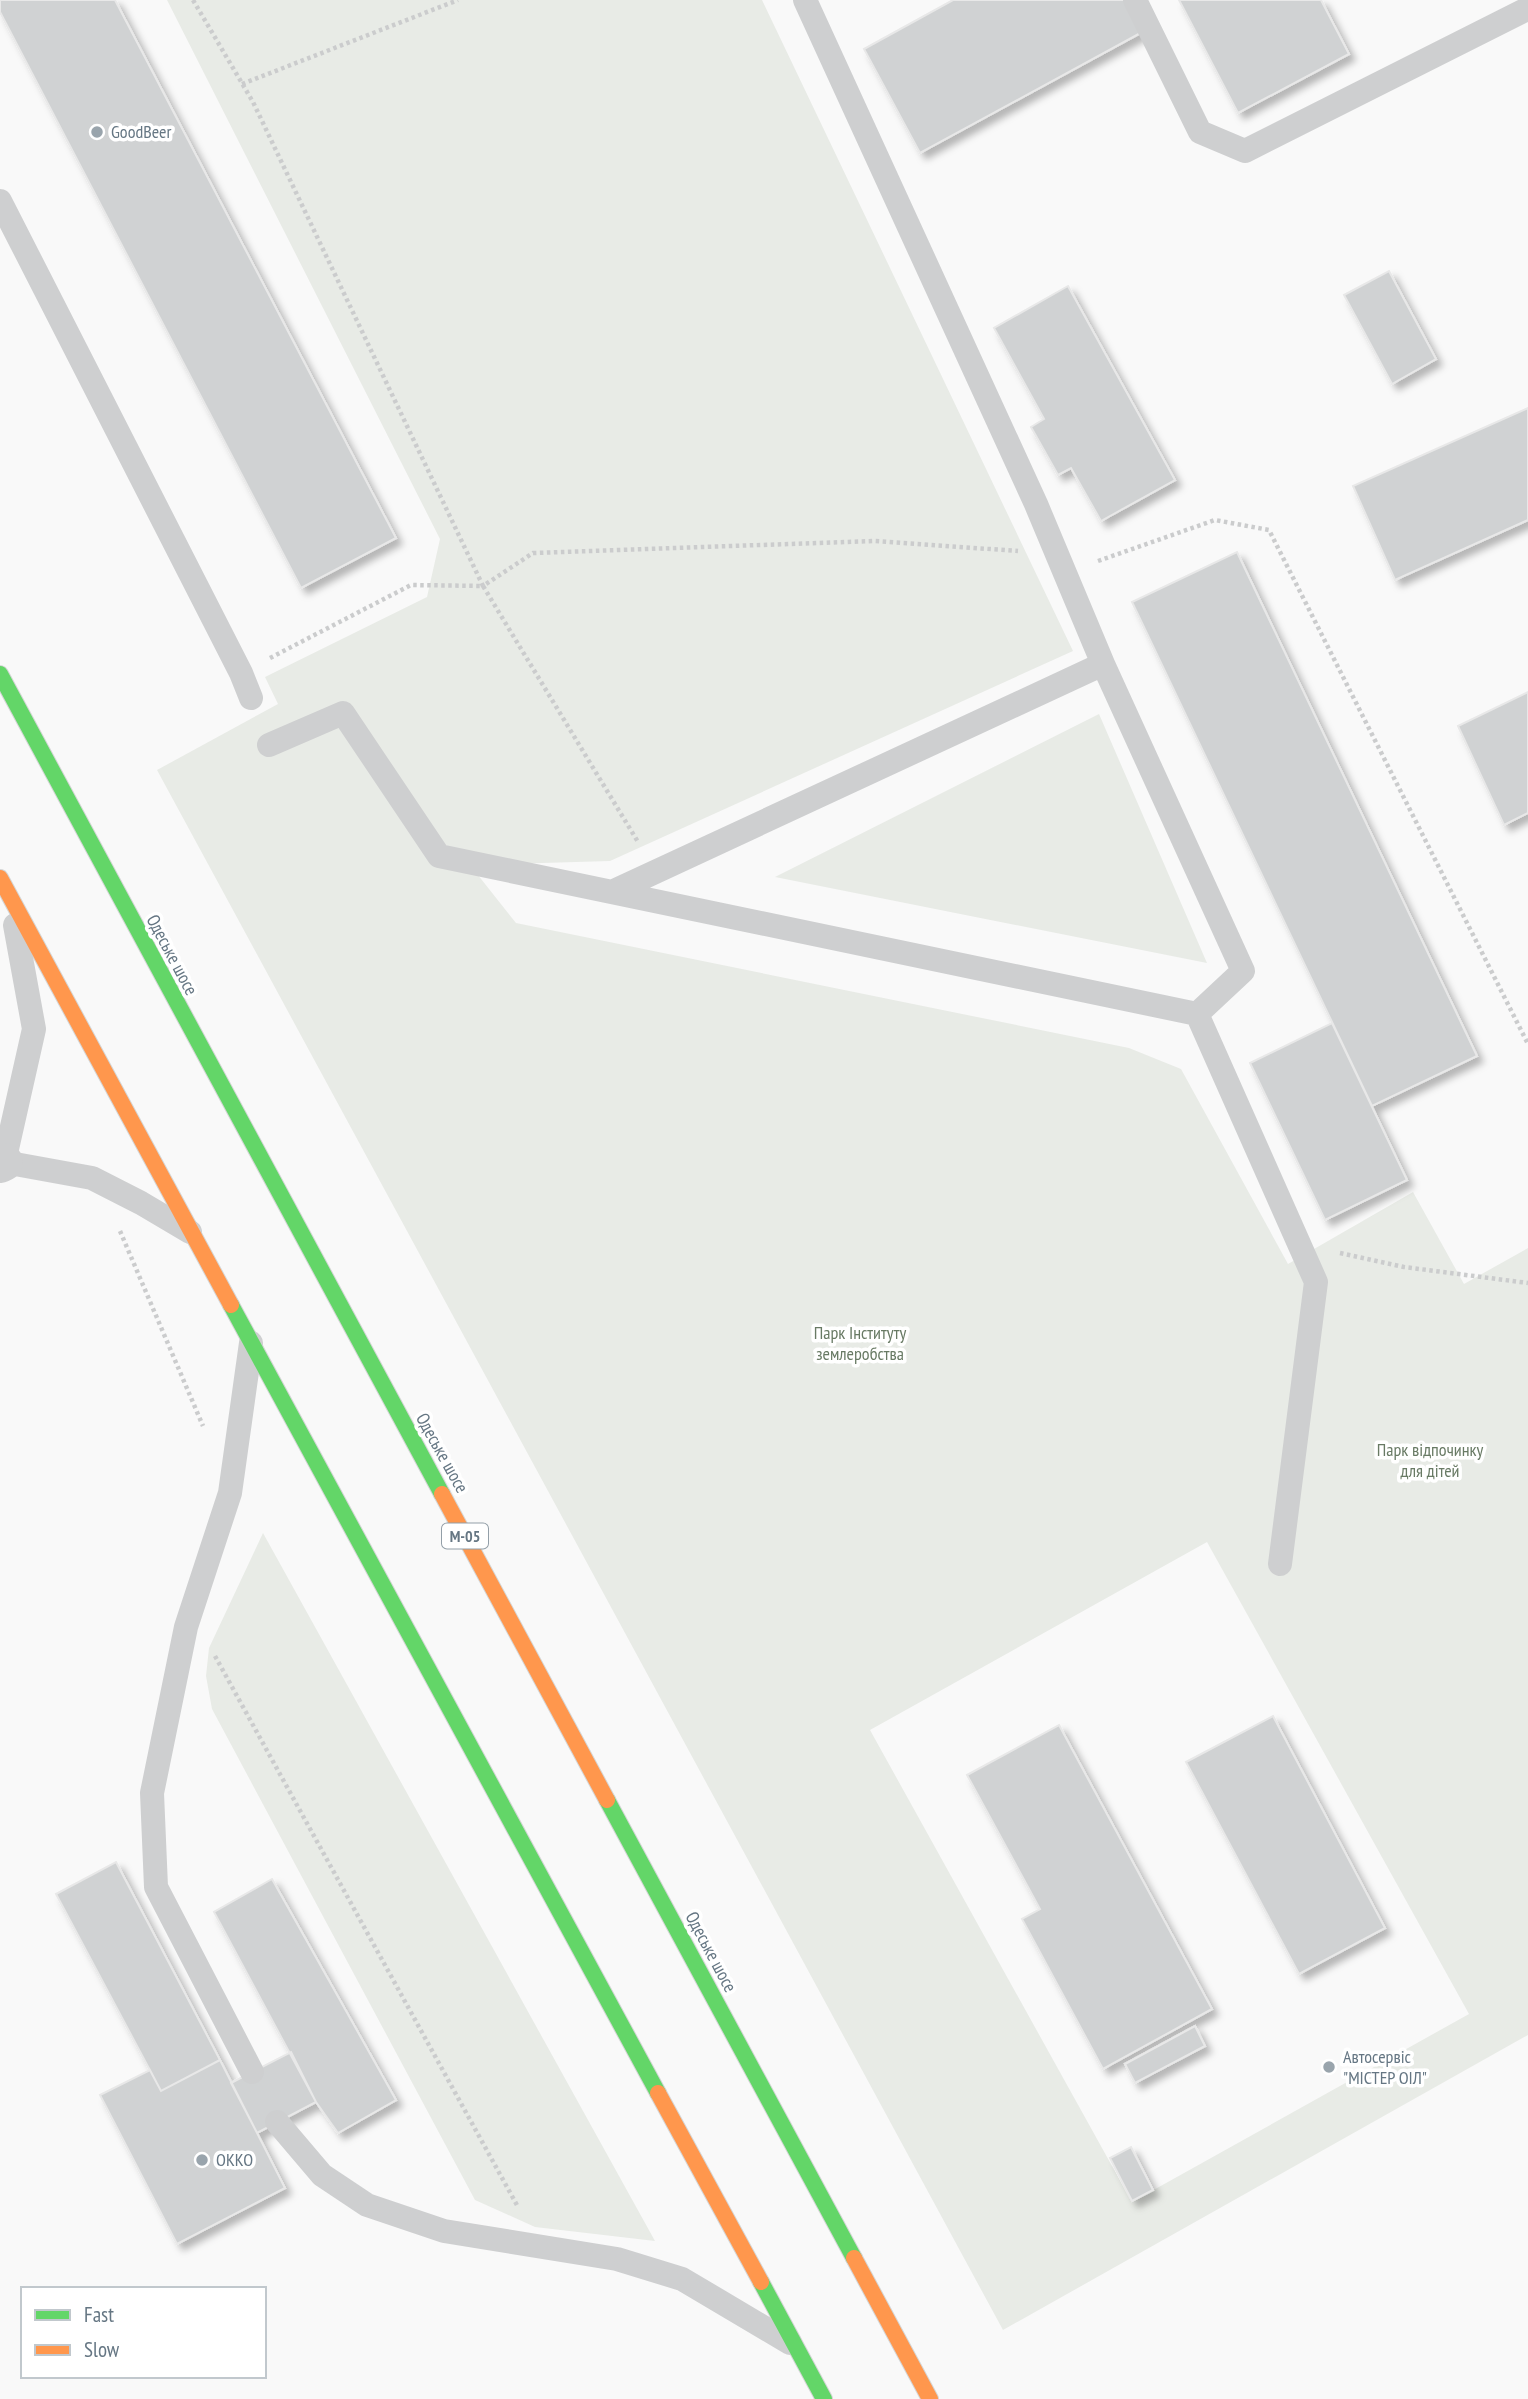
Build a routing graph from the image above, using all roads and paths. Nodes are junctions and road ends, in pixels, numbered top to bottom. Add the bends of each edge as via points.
1 (193, 0) edge
2 (458, 0) edge
3 (805, 0) edge
4 (1135, 0) edge
5 (1523, 10) edge
6 (242, 84) junction
7 (0, 201) edge
8 (1061, 564) junction
9 (483, 586) junction
10 (1103, 664) junction
11 (241, 673) junction
12 (0, 674) edge
13 (251, 698) dead end
14 (269, 745) dead end
15 (656, 871) junction
16 (5, 887) edge
17 (612, 892) junction
18 (1197, 1014) junction
19 (1528, 1044) edge
20 (2, 1163) edge
21 (111, 1224) dead end
22 (191, 1232) junction
23 (1298, 1244) junction
24 (1528, 1283) edge
25 (251, 1343) junction
26 (206, 1433) dead end
27 (1280, 1564) dead end
28 (212, 1650) dead end
29 (252, 2072) dead end
30 (277, 2122) dead end
31 (520, 2211) dead end
32 (795, 2346) junction
33 (824, 2399) edge
34 (930, 2399) edge

1 - 6 path
2 - 6 path
3 - 8 lane
4 - 5 lane via 1200,132 1245,151
6 - 9 path
7 - 11 lane
8 - 9 path via 874,541 533,553
8 - 10 lane
8 - 19 path via 1215,520 1269,530
9 - 11 path via 411,585
9 - 15 path
10 - 15 lane
10 - 18 lane via 1243,971
11 - 13 lane
12 - 34 highway, Одеське шосе / М-05
14 - 17 lane via 343,713 439,856
15 - 17 lane
16 - 20 lane via 34,1029
16 - 22 highway
17 - 18 lane
18 - 23 lane
20 - 22 lane via 92,1178
21 - 26 path via 120,1231
22 - 25 highway
23 - 24 path via 1404,1267
23 - 27 lane via 1315,1282
25 - 29 lane via 230,1493 186,1627 152,1793 156,1887
25 - 32 highway
28 - 31 path
30 - 32 lane via 323,2175 367,2205 444,2231 617,2259 682,2279
32 - 33 highway

